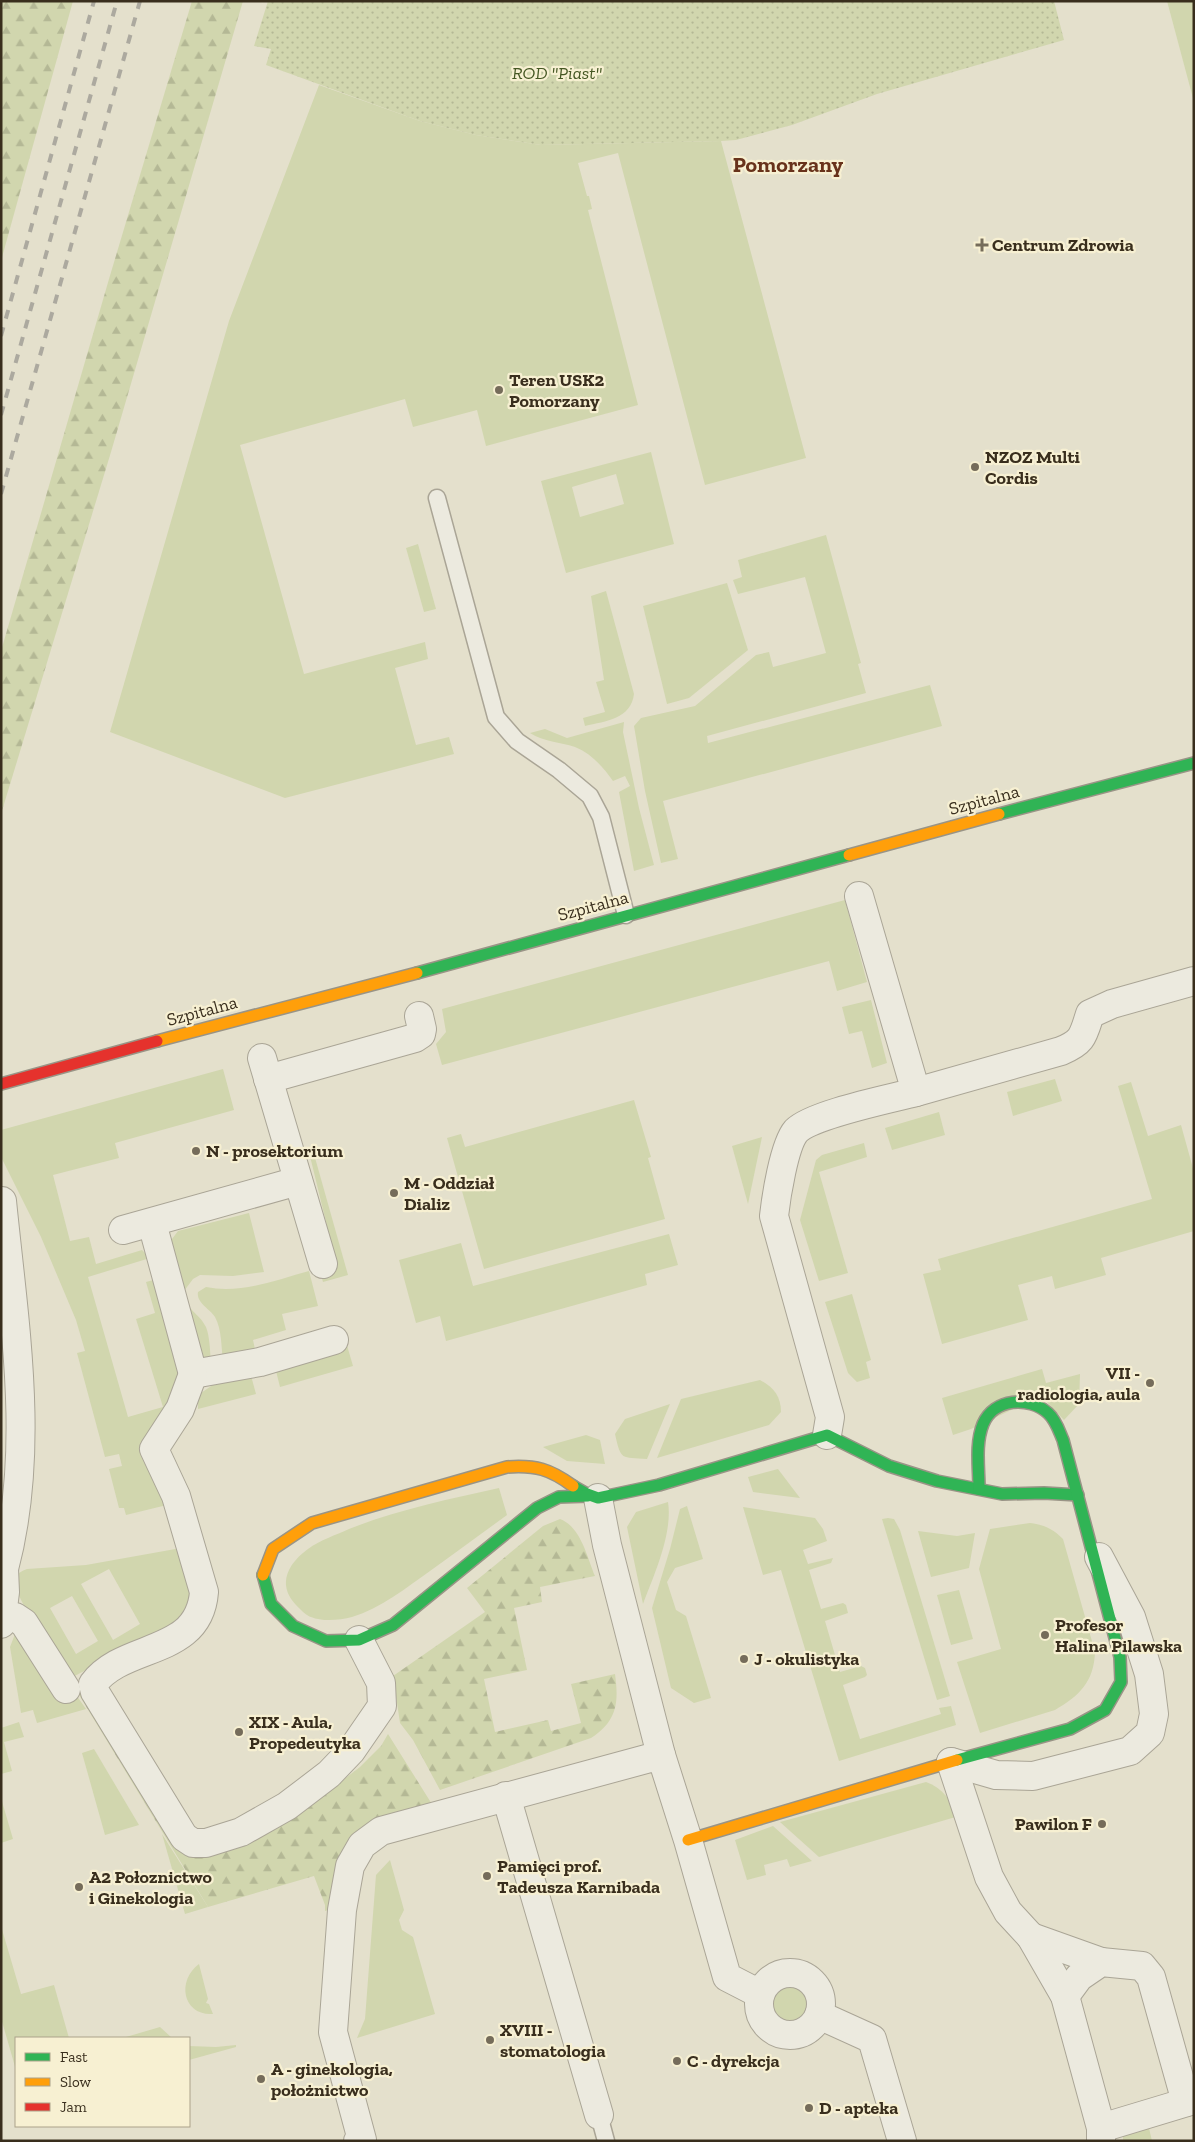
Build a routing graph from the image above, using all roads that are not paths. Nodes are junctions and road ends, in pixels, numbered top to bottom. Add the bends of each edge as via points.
1 (437, 498) dead end
2 (1194, 763) edge
3 (859, 896) dead end
4 (626, 915) junction
5 (1194, 981) edge
6 (419, 1016) dead end
7 (1, 1084) edge
8 (916, 1092) junction
9 (298, 1181) junction
10 (2, 1201) edge
11 (152, 1222) junction
12 (123, 1230) dead end
13 (323, 1264) dead end
14 (334, 1340) dead end
15 (193, 1374) junction
16 (827, 1435) junction
17 (979, 1489) junction
18 (1078, 1495) junction
19 (593, 1497) junction
20 (1092, 1544) junction
21 (3, 1569) edge
22 (3, 1620) edge
23 (359, 1640) junction
24 (66, 1688) dead end
25 (661, 1755) junction
26 (951, 1762) junction
27 (506, 1796) junction
28 (688, 1840) junction
29 (1030, 1937) junction
30 (1101, 1962) junction
31 (760, 1994) junction
32 (1065, 1996) junction
33 (819, 2014) junction
34 (1190, 2101) edge
35 (602, 2128) edge
36 (1101, 2134) edge
37 (361, 2140) edge
38 (902, 2141) edge

1 - 4 lane via 496,717 517,740 590,796 601,817
2 - 4 street, Szpitalna
3 - 8 street
4 - 7 street, Szpitalna
5 - 8 street via 1112,1004 1090,1014 1076,1045 1061,1051
6 - 9 street via 422,1029 415,1038 265,1068
8 - 16 street via 813,1119 795,1132 784,1160 774,1216 830,1417
9 - 11 street
9 - 13 street
10 - 21 street via 21,1392 18,1487
11 - 12 street
11 - 15 street
14 - 15 street via 260,1362
15 - 23 street via 180,1409 154,1449 176,1496 204,1592 203,1605 196,1621 179,1637 124,1661 98,1676 93,1684 94,1692 184,1837 192,1843 206,1843 241,1832 287,1806 330,1774 351,1751 382,1706 381,1683
16 - 17 street via 889,1466 937,1481
16 - 19 street via 659,1485
17 - 18 street via 1002,1494
17 - 18 street via 979,1450 984,1423 994,1409 1022,1400 1047,1413 1056,1424
18 - 20 street
19 - 23 street via 559,1497 537,1508 393,1625
19 - 23 street via 555,1473 531,1465 507,1467 312,1523 273,1549 263,1575 271,1604 293,1626 326,1642
19 - 25 street
20 - 26 street via 1120,1657 1121,1682 1105,1710 1070,1729
20 - 26 street via 1131,1617 1149,1674 1154,1714 1150,1733 1130,1751 1033,1776 996,1775
21 - 22 street
22 - 24 street via 15,1617 24,1623
25 - 27 street
25 - 28 street
26 - 28 street
26 - 29 street via 989,1878 1008,1912
27 - 35 street
27 - 37 street via 380,1831 362,1845 350,1866 342,1910 332,2032
28 - 31 street via 726,1977
29 - 30 street
29 - 32 street
30 - 32 street via 1078,1977
30 - 34 street via 1142,1966 1151,1977
31 - 33 street via 760,2014 766,2024 779,2032 795,2034 805,2030
31 - 33 street via 774,1977 795,1973 805,1977 819,1993
32 - 36 street
33 - 38 street via 872,2039
34 - 36 street

